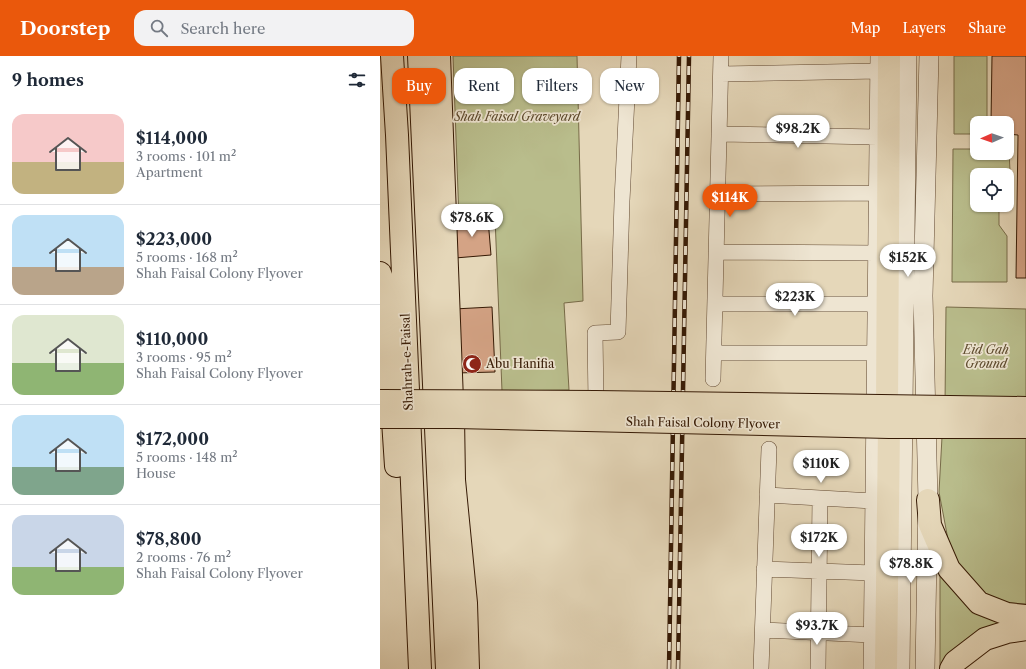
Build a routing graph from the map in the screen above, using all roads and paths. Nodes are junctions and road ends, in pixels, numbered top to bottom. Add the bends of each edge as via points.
1 (390, 56) edge
2 (419, 56) edge
3 (439, 56) edge
4 (629, 56) edge
5 (721, 56) edge
6 (878, 56) edge
7 (907, 56) edge
8 (929, 56) edge
9 (884, 64) edge
10 (721, 74) junction
11 (380, 122) edge
12 (719, 134) junction
13 (877, 137) junction
14 (876, 193) junction
15 (718, 194) junction
16 (716, 252) junction
17 (876, 253) junction
18 (380, 273) edge
19 (715, 304) junction
20 (876, 304) junction
21 (714, 353) junction
22 (875, 354) junction
23 (713, 379) dead end
24 (380, 400) edge
25 (596, 402) junction
26 (1026, 408) edge
27 (452, 409) junction
28 (380, 417) edge
29 (888, 417) junction
30 (1026, 427) edge
31 (769, 449) dead end
32 (767, 494) junction
33 (820, 498) junction
34 (928, 500) junction
35 (873, 501) junction
36 (764, 569) junction
37 (820, 571) junction
38 (873, 573) junction
39 (1017, 623) edge
40 (763, 630) junction
41 (819, 632) junction
42 (872, 635) junction
43 (412, 669) edge
44 (420, 669) edge
45 (447, 669) edge
46 (468, 669) edge
47 (762, 669) edge
48 (818, 669) edge
49 (871, 669) edge
50 (886, 669) edge
51 (900, 669) edge
52 (925, 669) edge
53 (951, 669) edge

1 - 11 main road
1 - 44 main road, Shahrah-e-Faisal via 397,143
2 - 45 main road, Shahrah-e-Faisal
3 - 27 main road
4 - 25 street via 618,332 595,333
5 - 10 street
6 - 9 street
7 - 51 street
8 - 34 street via 923,296
9 - 10 street
9 - 13 street
9 - 29 main road
10 - 12 street
12 - 13 street
12 - 15 street
13 - 14 street
14 - 15 street
14 - 17 street
15 - 16 street
16 - 17 street
16 - 19 street
17 - 20 street
18 - 43 main road via 384,284
19 - 20 street
19 - 21 street
20 - 22 street
21 - 22 street
21 - 23 street
22 - 35 street
24 - 27 main road, Shah Faisal Colony Flyover, bridge
25 - 27 main road, Shah Faisal Colony Flyover, bridge
25 - 29 main road, Shah Faisal Colony Flyover, bridge
26 - 29 main road, Shah Faisal Colony Flyover, bridge
27 - 28 main road, Shah Faisal Colony Flyover, bridge
27 - 29 main road, Shah Faisal Colony Flyover, bridge
27 - 46 main road via 454,480 466,603
29 - 30 main road, Shah Faisal Colony Flyover, bridge
29 - 50 main road
31 - 32 street
32 - 33 street
32 - 36 street
33 - 35 street
33 - 37 street
34 - 39 main road via 930,525 949,569 979,603
34 - 52 street
35 - 38 street
36 - 37 street
36 - 40 street
37 - 38 street
37 - 41 street
38 - 42 street
39 - 53 main road via 985,639 955,662
40 - 41 street
40 - 47 street
41 - 42 street
41 - 48 street
42 - 49 street

